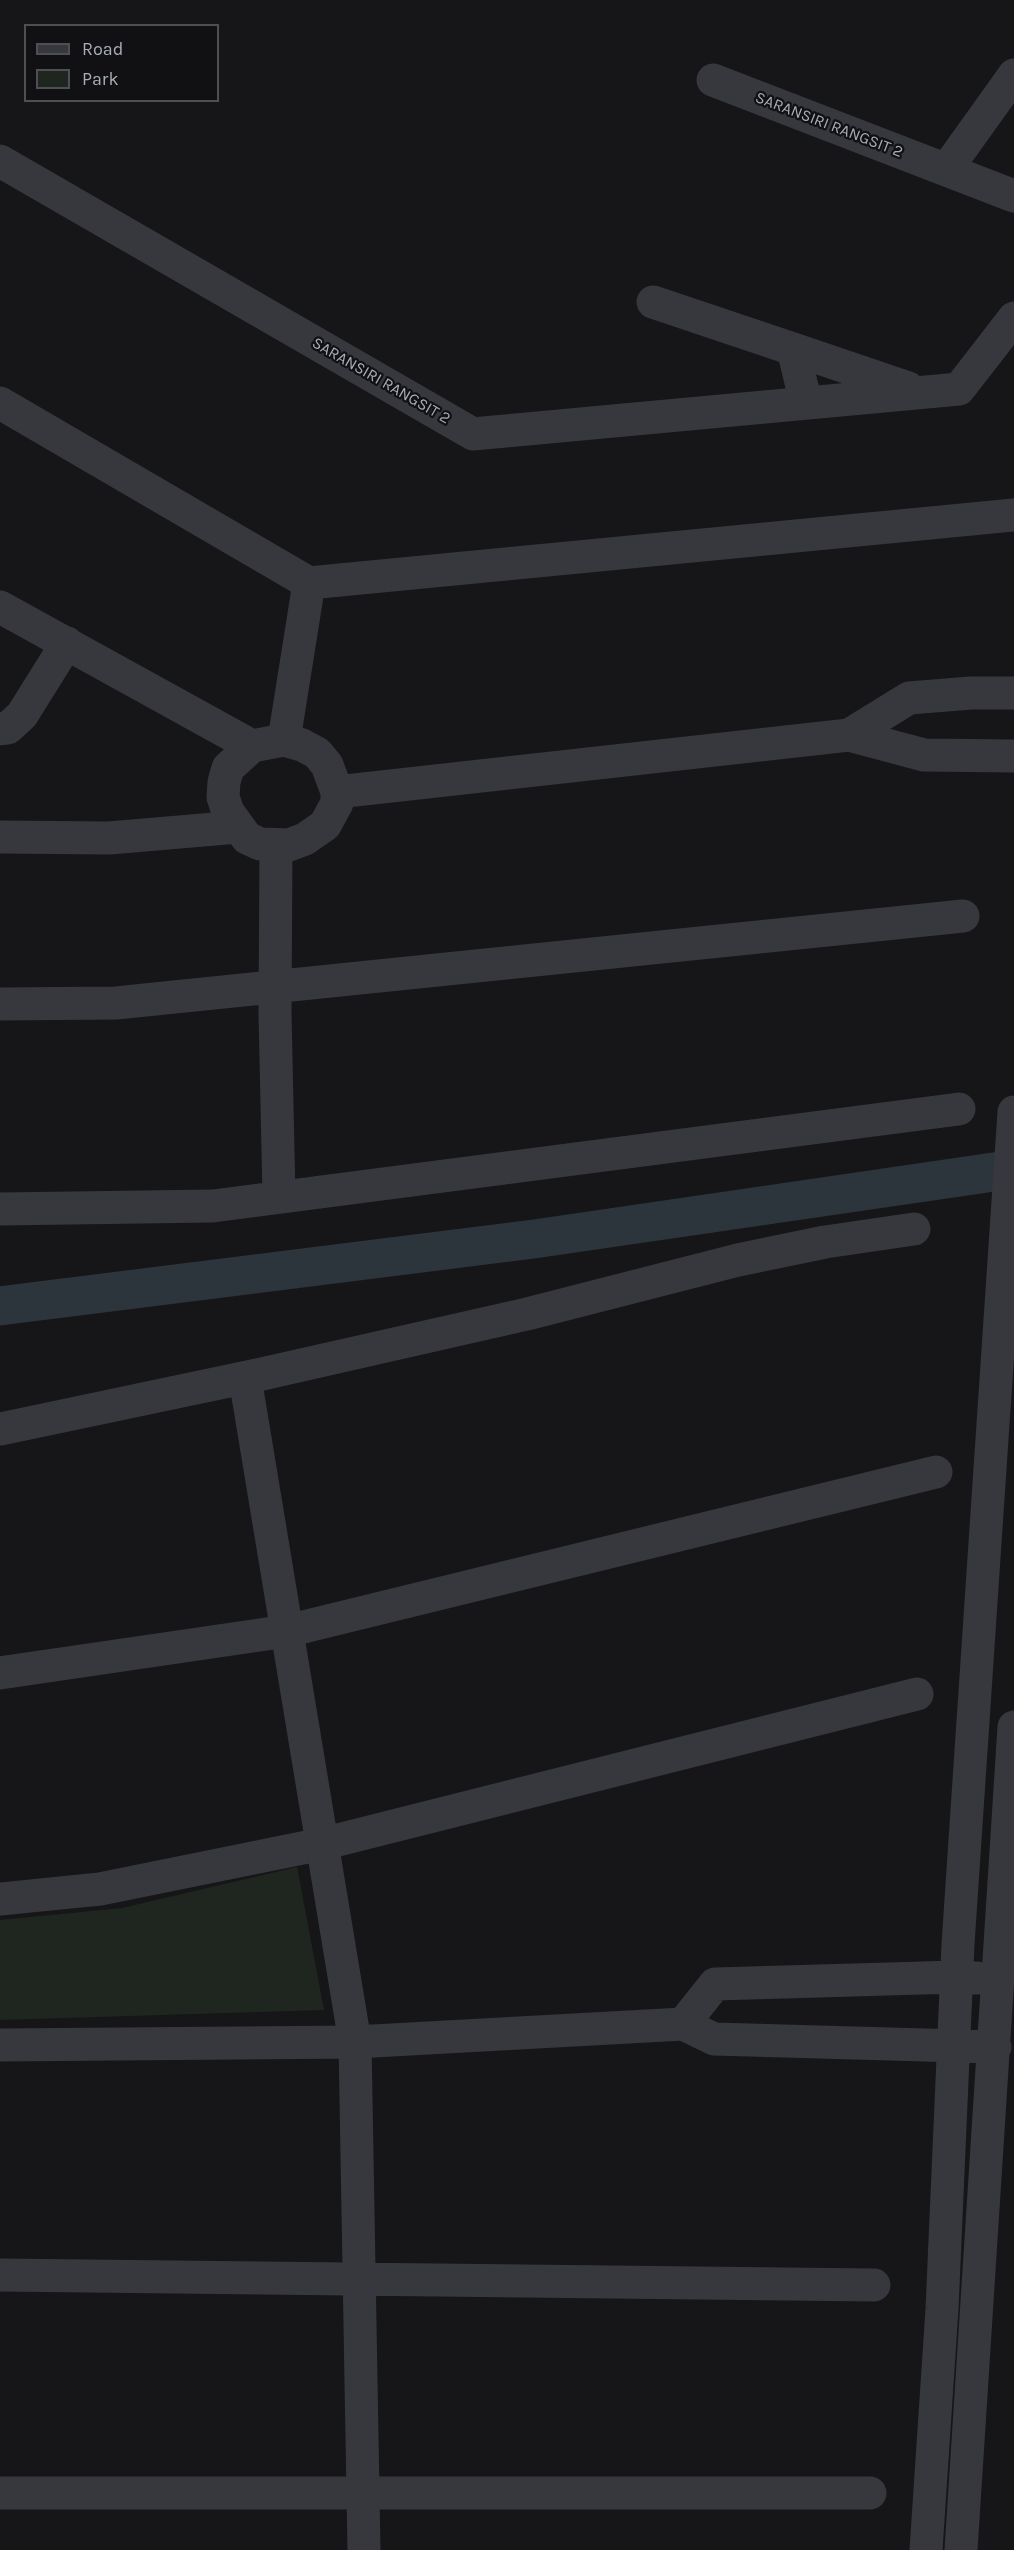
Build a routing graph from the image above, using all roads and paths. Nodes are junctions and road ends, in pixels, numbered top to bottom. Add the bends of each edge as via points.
1 (1014, 75) edge
2 (712, 80) dead end
3 (0, 161) edge
4 (946, 170) junction
5 (1014, 196) edge
6 (653, 302) dead end
7 (1014, 318) edge
8 (793, 349) junction
9 (920, 392) junction
10 (0, 403) edge
11 (806, 403) junction
12 (1014, 515) edge
13 (309, 583) junction
14 (0, 607) edge
15 (67, 643) junction
16 (1014, 693) edge
17 (0, 729) edge
18 (849, 735) junction
19 (284, 741) junction
20 (252, 746) junction
21 (1014, 756) edge
22 (337, 792) junction
23 (238, 827) junction
24 (0, 837) edge
25 (276, 846) junction
26 (963, 916) dead end
27 (275, 988) junction
28 (0, 1004) edge
29 (959, 1109) dead end
30 (1014, 1112) edge
31 (279, 1197) junction
32 (0, 1209) edge
33 (914, 1229) dead end
34 (244, 1378) junction
35 (0, 1429) edge
36 (936, 1472) dead end
37 (287, 1631) junction
38 (0, 1673) edge
39 (917, 1694) dead end
40 (1014, 1727) edge
41 (322, 1844) junction
42 (0, 1899) edge
43 (957, 1977) junction
44 (999, 1980) junction
45 (683, 2024) junction
46 (355, 2042) junction
47 (954, 2044) junction
48 (0, 2045) edge
49 (995, 2047) junction
50 (0, 2276) edge
51 (359, 2279) junction
52 (874, 2285) dead end
53 (0, 2493) edge
54 (870, 2493) dead end
55 (363, 2494) junction
56 (364, 2550) edge
57 (926, 2550) edge
58 (961, 2550) edge

1 - 4 street
2 - 4 street, SARANSIRI RANGSIT 2
3 - 11 street, SARANSIRI RANGSIT 2 via 473,434
4 - 5 street, SARANSIRI RANGSIT 2
6 - 8 street, SARANSIRI RANGSIT 2
7 - 9 street, SARANSIRI RANGSIT 2 via 959,389
8 - 9 street, SARANSIRI RANGSIT 2
8 - 11 street
9 - 11 street, SARANSIRI RANGSIT 2
10 - 13 street
12 - 13 street
13 - 19 street
14 - 15 street
15 - 17 street via 22,715 8,728
15 - 20 street
16 - 18 street via 909,698
18 - 21 street via 924,755
18 - 22 street
19 - 20 street
19 - 22 street via 317,753 327,765
20 - 23 street via 228,768 224,782 223,797
22 - 25 street via 337,802 325,825 305,839
23 - 24 street via 109,838
23 - 25 street via 247,838
25 - 27 street
26 - 27 street
27 - 28 street via 116,1003
27 - 31 street
29 - 31 street
30 - 43 street
31 - 32 street via 213,1206
33 - 34 street via 738,1260 527,1314
34 - 35 street
34 - 37 street
36 - 37 street
37 - 38 street
37 - 41 street
39 - 41 street
40 - 44 street
41 - 42 street via 100,1889
41 - 46 street
43 - 44 street
43 - 45 street via 715,1984
43 - 47 street
44 - 49 street
45 - 46 street
45 - 47 street via 714,2039
46 - 48 street
46 - 51 street
47 - 49 street
47 - 57 street
49 - 58 street
50 - 51 street
51 - 52 street
51 - 55 street
53 - 55 street
54 - 55 street
55 - 56 street

